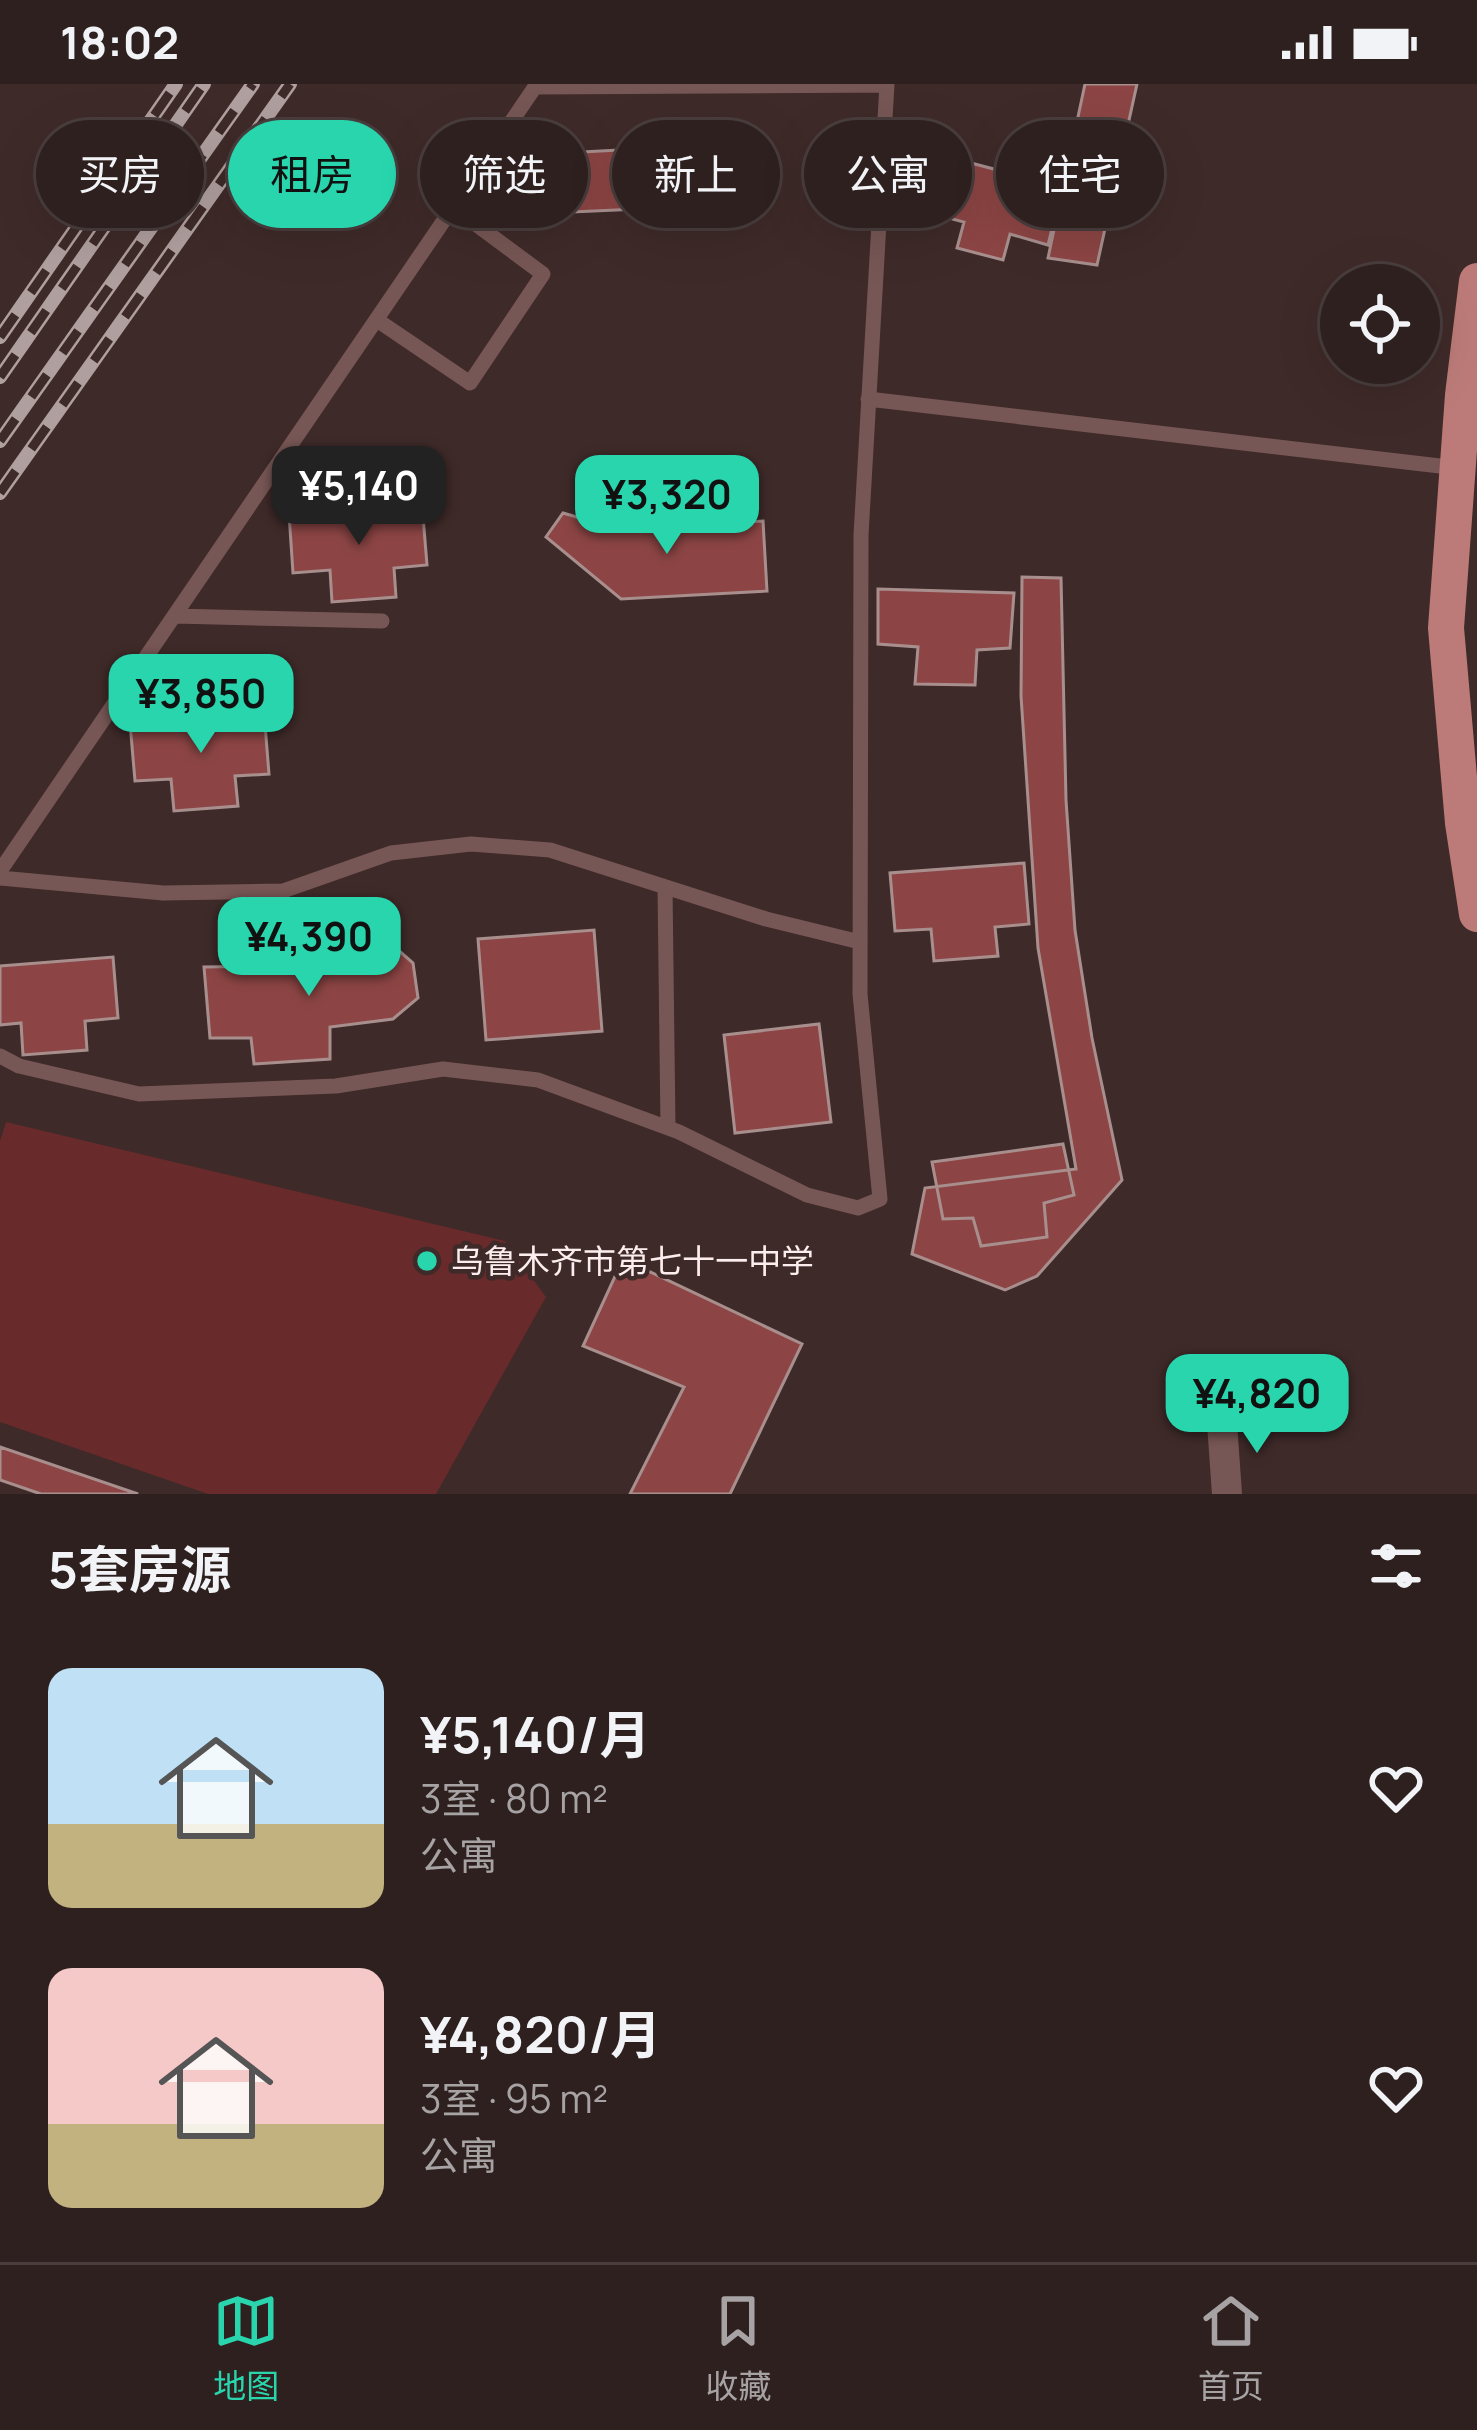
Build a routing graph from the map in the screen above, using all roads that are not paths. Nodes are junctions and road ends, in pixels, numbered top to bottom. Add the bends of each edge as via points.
1 (536, 85) edge
2 (887, 85) edge
3 (513, 120) edge
4 (440, 228) edge
5 (481, 228) edge
6 (1477, 281) edge
7 (377, 320) junction
8 (868, 399) junction
9 (1457, 468) junction
10 (174, 616) junction
11 (382, 621) dead end
12 (0, 875) edge
13 (664, 887) junction
14 (1477, 914) edge
15 (860, 942) junction
16 (0, 1057) edge
17 (668, 1128) junction
18 (1222, 1423) dead end
19 (1227, 1494) edge

1 - 2 lane
1 - 3 lane
2 - 8 lane
4 - 7 lane
5 - 7 lane via 543,274 470,383
6 - 9 main road
7 - 10 lane
8 - 9 lane
8 - 15 lane
9 - 14 main road via 1445,628
10 - 11 lane
10 - 12 lane
12 - 13 lane via 163,892 284,891 391,853 471,844 550,850
13 - 15 lane
13 - 17 lane
15 - 17 lane via 880,1199 858,1208 807,1196
16 - 17 lane via 139,1094 335,1086 443,1069 538,1080
18 - 19 street

